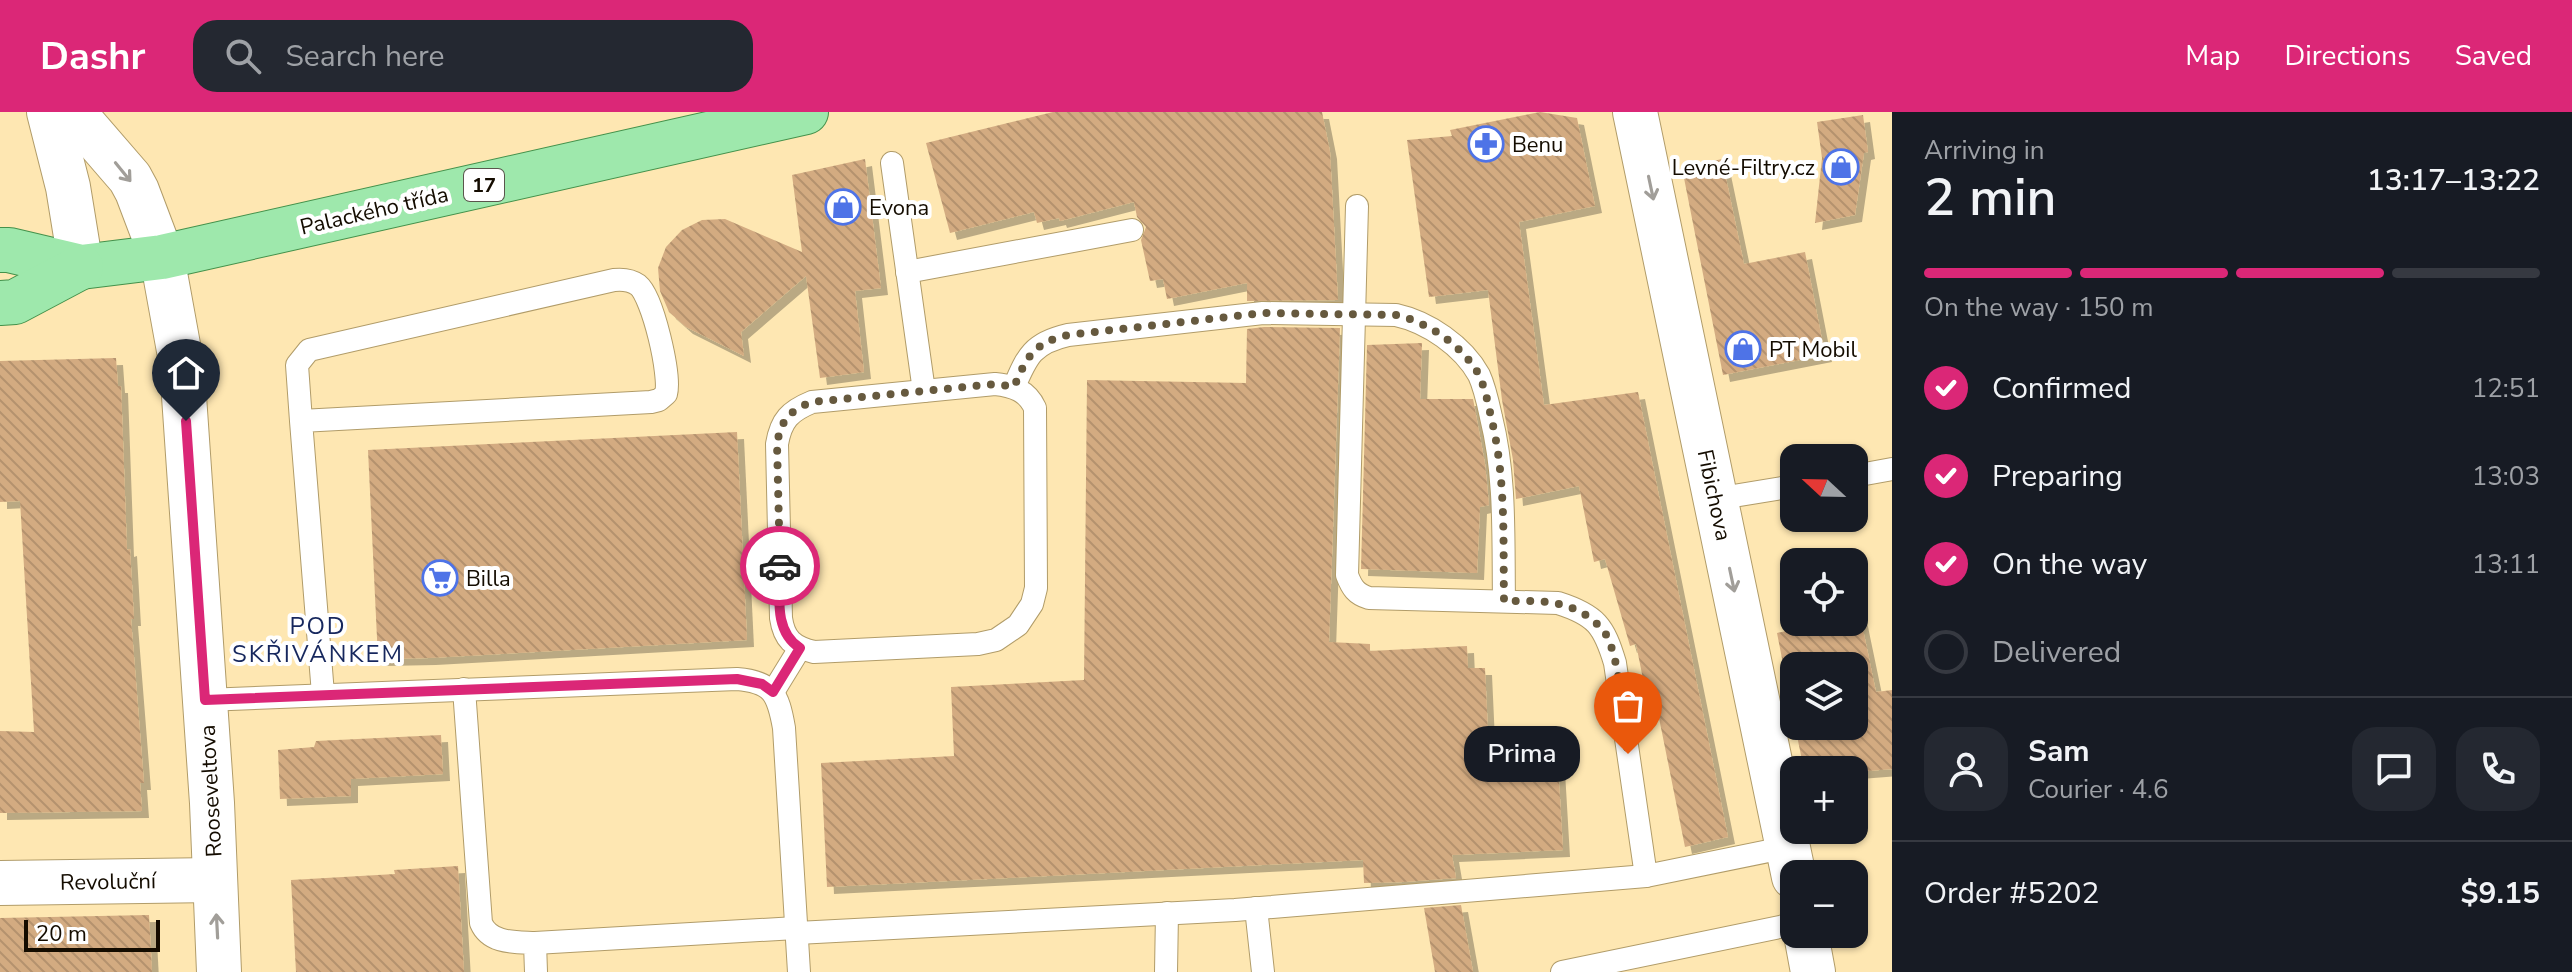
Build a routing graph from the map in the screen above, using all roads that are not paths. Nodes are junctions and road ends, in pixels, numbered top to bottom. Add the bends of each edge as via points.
1 (49, 112) edge
2 (73, 112) edge
3 (806, 112) edge
4 (1635, 112) edge
5 (892, 163) dead end
6 (1357, 206) dead end
7 (1132, 230) dead end
8 (0, 250) edge
9 (162, 257) junction
10 (81, 267) junction
11 (907, 272) junction
12 (0, 303) edge
13 (1354, 314) junction
14 (1014, 387) junction
15 (924, 391) junction
16 (301, 421) junction
17 (1892, 469) edge
18 (1868, 473) edge
19 (1780, 488) edge
20 (1715, 499) junction
21 (1504, 601) junction
22 (800, 648) junction
23 (464, 689) junction
24 (773, 692) junction
25 (323, 694) junction
26 (205, 700) junction
27 (1791, 860) edge
28 (1780, 863) edge
29 (1646, 876) junction
30 (215, 880) junction
31 (0, 883) edge
32 (1256, 908) junction
33 (1167, 913) junction
34 (1780, 927) edge
35 (796, 930) junction
36 (535, 943) junction
37 (1809, 948) edge
38 (219, 972) edge
39 (536, 972) edge
40 (799, 972) edge
41 (1166, 972) edge
42 (1263, 972) edge
43 (1562, 972) edge
44 (1813, 972) edge

1 - 10 street
2 -> 9 street, Rooseveltova via 130,178
3 - 9 main road, Palackého třída / 17
4 -> 20 street, Fibichova
5 - 11 lane
6 - 13 lane
7 - 11 lane
8 - 10 main road, Palackého třída / 17
9 - 10 main road, Palackého třída / 17
9 - 26 street, Rooseveltova via 183,378
10 - 12 main road, Palackého třída / 17 via 15,302
11 - 15 lane
13 - 14 lane via 1240,315 1051,338 1032,352
13 - 21 lane via 1414,319 1442,336 1478,374 1501,464
13 - 21 lane via 1347,575 1351,586 1369,598
14 - 15 lane
14 - 22 lane via 1031,399 1037,424 1036,588 1026,615 1008,633 978,644 814,652
15 - 22 lane via 812,402 786,416 780,428 781,618 789,641
16 - 16 lane via 297,365 309,350 614,280 631,281 645,295 667,376 666,394 651,402
16 - 25 lane
17 - 18 lane
19 - 20 lane
20 -> 27 street, Fibichova
21 - 29 lane via 1576,609 1607,636
22 - 24 lane
23 - 24 lane via 737,679
23 - 25 lane
23 - 36 lane via 481,923 498,939
24 - 35 lane via 784,728
25 - 26 lane
26 - 30 street, Rooseveltova
28 - 29 lane
29 - 32 lane
30 - 31 street, Revoluční
38 -> 30 street, Rooseveltova
32 - 33 lane
32 - 42 lane
33 - 35 lane
33 - 41 lane
34 - 43 lane
35 - 36 lane
35 - 40 lane
36 - 39 lane
37 - 44 street

